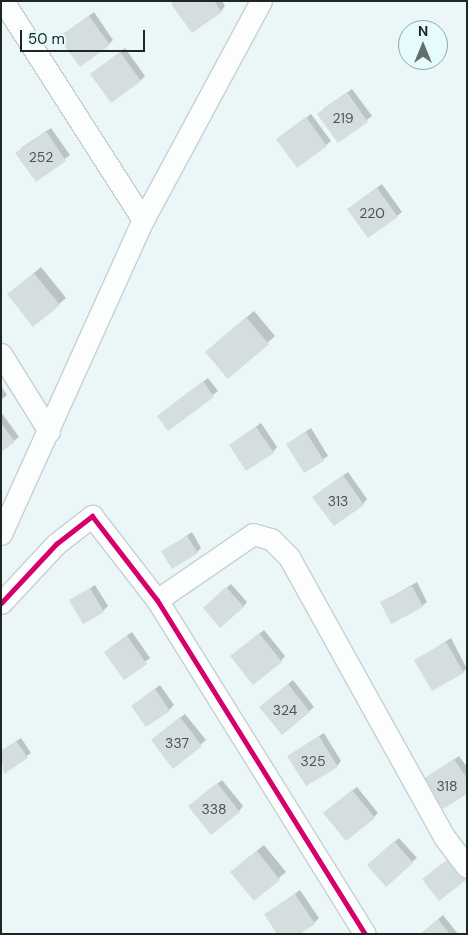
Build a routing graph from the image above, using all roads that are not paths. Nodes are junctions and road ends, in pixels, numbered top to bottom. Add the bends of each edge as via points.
1 (3, 1) edge
2 (261, 1) edge
3 (143, 220) junction
4 (1, 354) edge
5 (49, 431) junction
6 (1, 534) edge
7 (156, 600) junction
8 (1, 603) edge
9 (467, 867) edge
10 (366, 934) edge

1 - 3 street
2 - 3 street
3 - 5 street
4 - 5 street
5 - 6 street
7 - 8 street via 92,516 56,544
7 - 9 street via 253,534 271,538 289,557 445,838
7 - 10 street

